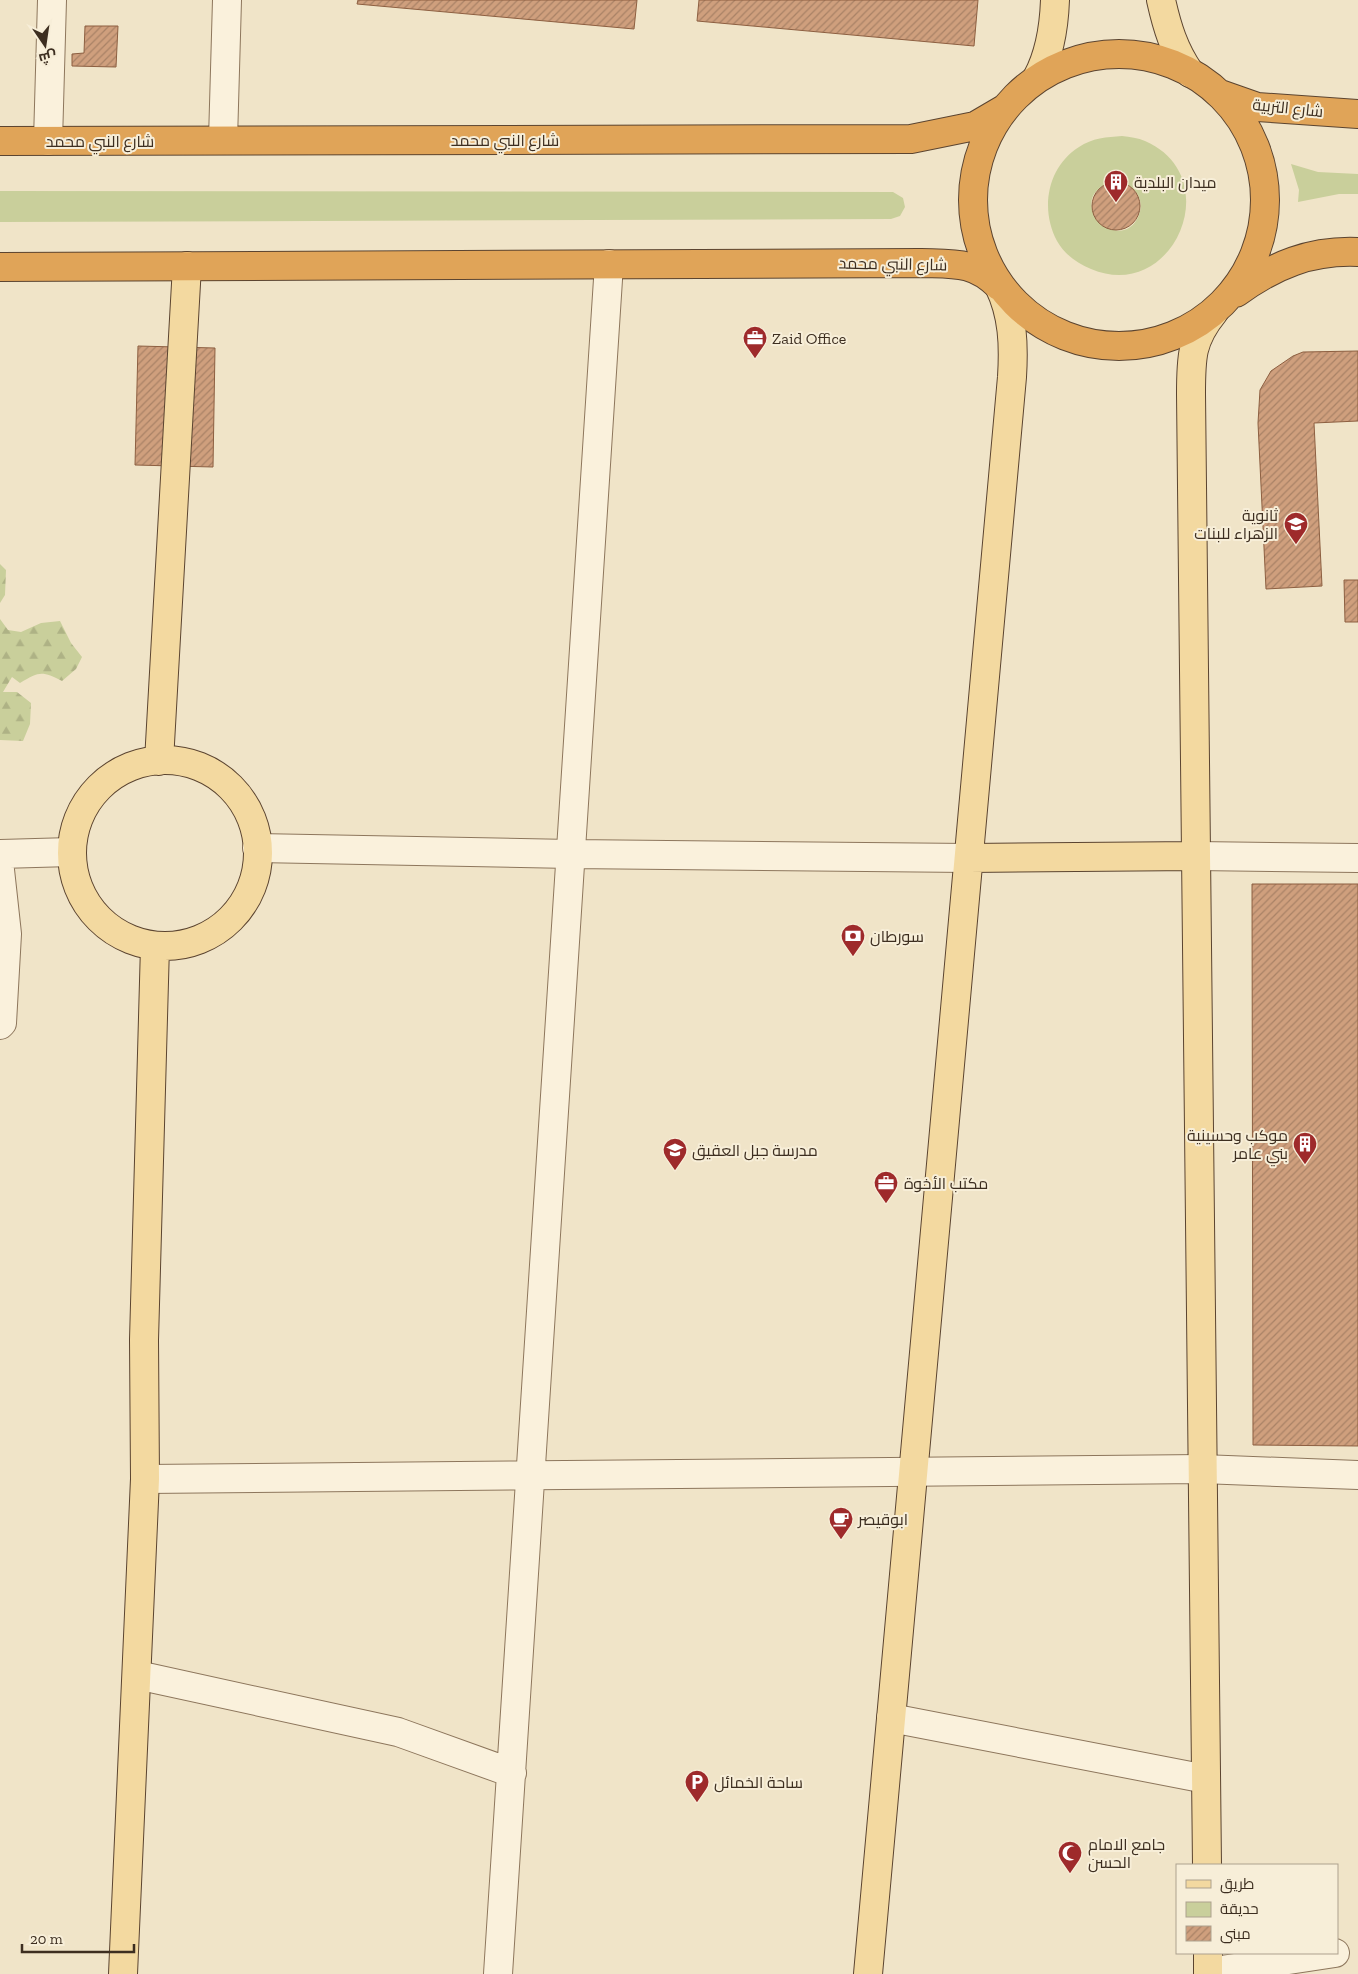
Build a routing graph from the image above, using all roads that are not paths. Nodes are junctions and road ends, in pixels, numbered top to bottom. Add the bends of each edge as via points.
1 (52, 0) edge
2 (227, 0) edge
3 (1055, 0) edge
4 (1161, 0) edge
5 (1190, 73) junction
6 (1037, 78) junction
7 (1220, 94) junction
8 (1004, 109) junction
9 (1358, 114) edge
10 (223, 140) junction
11 (48, 141) junction
12 (0, 142) edge
13 (1358, 252) edge
14 (610, 264) junction
15 (0, 266) edge
16 (187, 266) junction
17 (999, 286) junction
18 (1214, 312) junction
19 (159, 761) junction
20 (257, 848) junction
21 (71, 852) junction
22 (0, 854) edge
23 (571, 854) junction
24 (1196, 856) junction
25 (969, 858) junction
26 (1358, 858) edge
27 (0, 870) edge
28 (4, 935) edge
29 (156, 946) junction
30 (1, 1027) edge
31 (1202, 1469) junction
32 (914, 1472) junction
33 (1358, 1475) edge
34 (531, 1476) junction
35 (145, 1479) junction
36 (137, 1675) junction
37 (891, 1718) junction
38 (512, 1773) junction
39 (1206, 1779) junction
40 (1207, 1864) edge
41 (1358, 1949) edge
42 (1338, 1953) edge
43 (1326, 1954) edge
44 (1208, 1966) edge
45 (123, 1974) edge
46 (498, 1974) edge
47 (868, 1974) edge

1 - 11 street
2 - 10 street
3 - 6 main road via 1049,50
4 - 5 main road via 1170,39
5 - 6 highway via 1156,58 1125,54 1094,56 1065,64
5 - 7 highway
6 - 8 highway
7 - 9 highway, شارع التربية via 1241,103 1271,109
7 - 18 highway via 1246,126 1261,164 1266,204 1259,244 1252,259 1241,281
8 - 10 highway, شارع النبي محمد via 975,126 911,139
8 - 17 highway via 980,150 971,196 978,243
10 - 11 highway, شارع النبي محمد
11 - 12 highway, شارع النبي محمد
13 - 18 highway via 1324,252 1284,263 1249,284
14 - 16 highway, شارع النبي محمد
14 - 17 highway, شارع النبي محمد via 964,265 978,269
14 - 23 street
15 - 16 highway, شارع النبي محمد
16 - 19 main road
17 - 18 highway via 1033,320 1077,341 1125,346 1173,336
17 - 25 main road via 1008,310 1014,354
18 - 24 main road via 1196,340 1191,374
19 - 20 main road via 185,762 210,772 231,787 247,809 256,833
19 - 21 main road via 131,766 107,780 88,800 76,824
20 - 23 street
20 - 29 main road via 253,884 242,906 225,924 204,938
21 - 22 street
21 - 29 main road via 75,879 87,904 105,925 128,939
23 - 25 street
23 - 34 street
24 - 25 main road
24 - 26 street
24 - 31 main road
25 - 32 main road
27 - 28 street
28 - 30 street
29 - 35 main road via 144,1340
31 - 32 street
31 - 33 street
31 - 39 main road
32 - 34 street
32 - 37 main road
34 - 35 street
34 - 38 street
35 - 36 main road
36 - 38 street via 398,1732
36 - 45 main road
37 - 39 street
37 - 47 main road
38 - 46 street
39 - 40 main road
41 - 42 street
43 - 44 street

